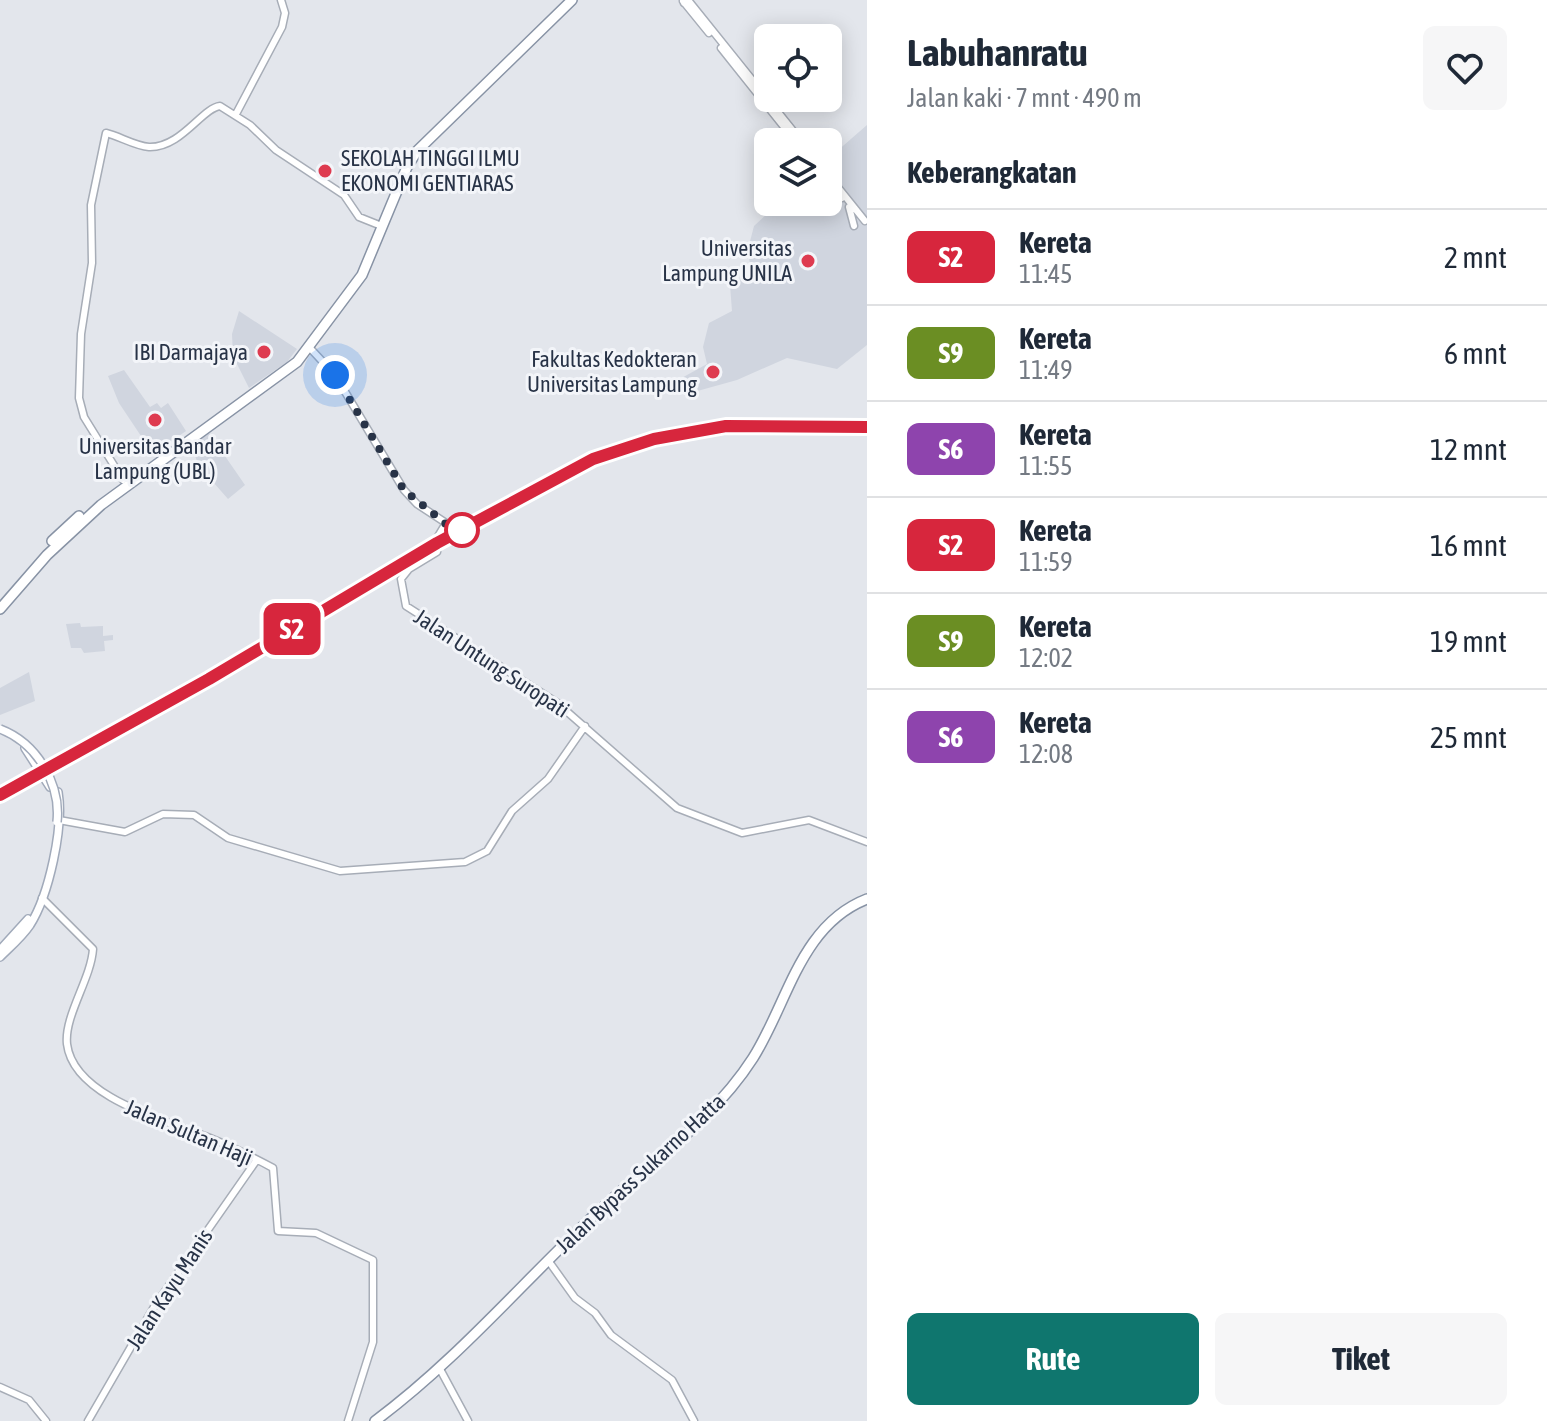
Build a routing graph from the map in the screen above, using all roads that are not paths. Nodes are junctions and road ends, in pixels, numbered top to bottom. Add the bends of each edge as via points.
1 (281, 0) edge
2 (565, 0) edge
3 (572, 0) edge
4 (685, 1) edge
5 (520, 47) junction
6 (236, 114) junction
7 (788, 128) edge
8 (842, 192) edge
9 (842, 199) edge
10 (865, 221) edge
11 (379, 225) junction
12 (854, 226) dead end
13 (350, 288) junction
14 (321, 326) junction
15 (309, 347) junction
16 (252, 392) junction
17 (123, 480) junction
18 (473, 520) dead end
19 (446, 524) junction
20 (0, 601) edge
21 (0, 609) edge
22 (585, 726) junction
23 (0, 730) edge
24 (56, 825) junction
25 (867, 842) edge
26 (42, 898) junction
27 (867, 902) edge
28 (0, 950) edge
29 (0, 957) edge
30 (798, 975) junction
31 (256, 1161) junction
32 (550, 1263) junction
33 (441, 1371) junction
34 (0, 1387) edge
35 (46, 1421) edge
36 (88, 1421) edge
37 (348, 1421) edge
38 (375, 1421) edge
39 (381, 1421) edge
40 (468, 1421) edge
41 (694, 1421) edge

1 - 6 street via 282,27
2 - 5 highway
3 - 5 highway
4 - 7 street
5 - 11 highway via 411,150
5 - 13 highway via 412,158 369,262
6 - 11 street via 276,150 344,195 359,217
6 - 17 street via 217,105 188,132 150,147 106,133 91,205 92,263 81,334 79,398 84,417
8 - 10 street
9 - 12 street via 852,211
11 - 13 highway
13 - 14 highway
14 - 15 highway
14 - 16 highway via 288,364
15 - 16 highway via 291,368
15 - 19 street via 335,375 404,490
16 - 17 highway
16 - 21 highway via 101,505
17 - 20 highway via 63,529
18 - 19 street
19 - 22 street, Jalan Untung Suropati via 437,538 437,552 401,579 406,606
22 - 24 street via 542,786 512,811 490,848 465,862 340,871 228,838 194,815 163,814 125,832
22 - 25 street, Jalan Untung Suropati via 649,786 692,815 747,833 809,820
23 - 24 main road via 36,758 53,794
23 - 24 main road, bridge via 22,742 40,767 55,793
24 - 26 main road
24 - 28 main road via 35,905
26 - 29 main road via 25,931
26 - 31 street, Jalan Sultan Haji via 93,949 67,1036 75,1064 126,1107
27 - 30 highway, Jalan Bypass Sukarno Hatta via 827,929
30 - 32 highway, Jalan Bypass Sukarno Hatta via 758,1057 730,1093
30 - 38 highway, Jalan Bypass Sukarno Hatta via 763,1041 729,1088 473,1337
31 - 36 street, Jalan Kayu Manis via 154,1307
31 - 37 street, Jalan Sultan Haji via 276,1173 275,1229 316,1233 373,1260 373,1342
32 - 33 highway, Jalan Bypass Sukarno Hatta
32 - 41 street via 611,1335 670,1377
33 - 39 highway, Jalan Bypass Sukarno Hatta
33 - 40 street
34 - 35 street via 30,1401

